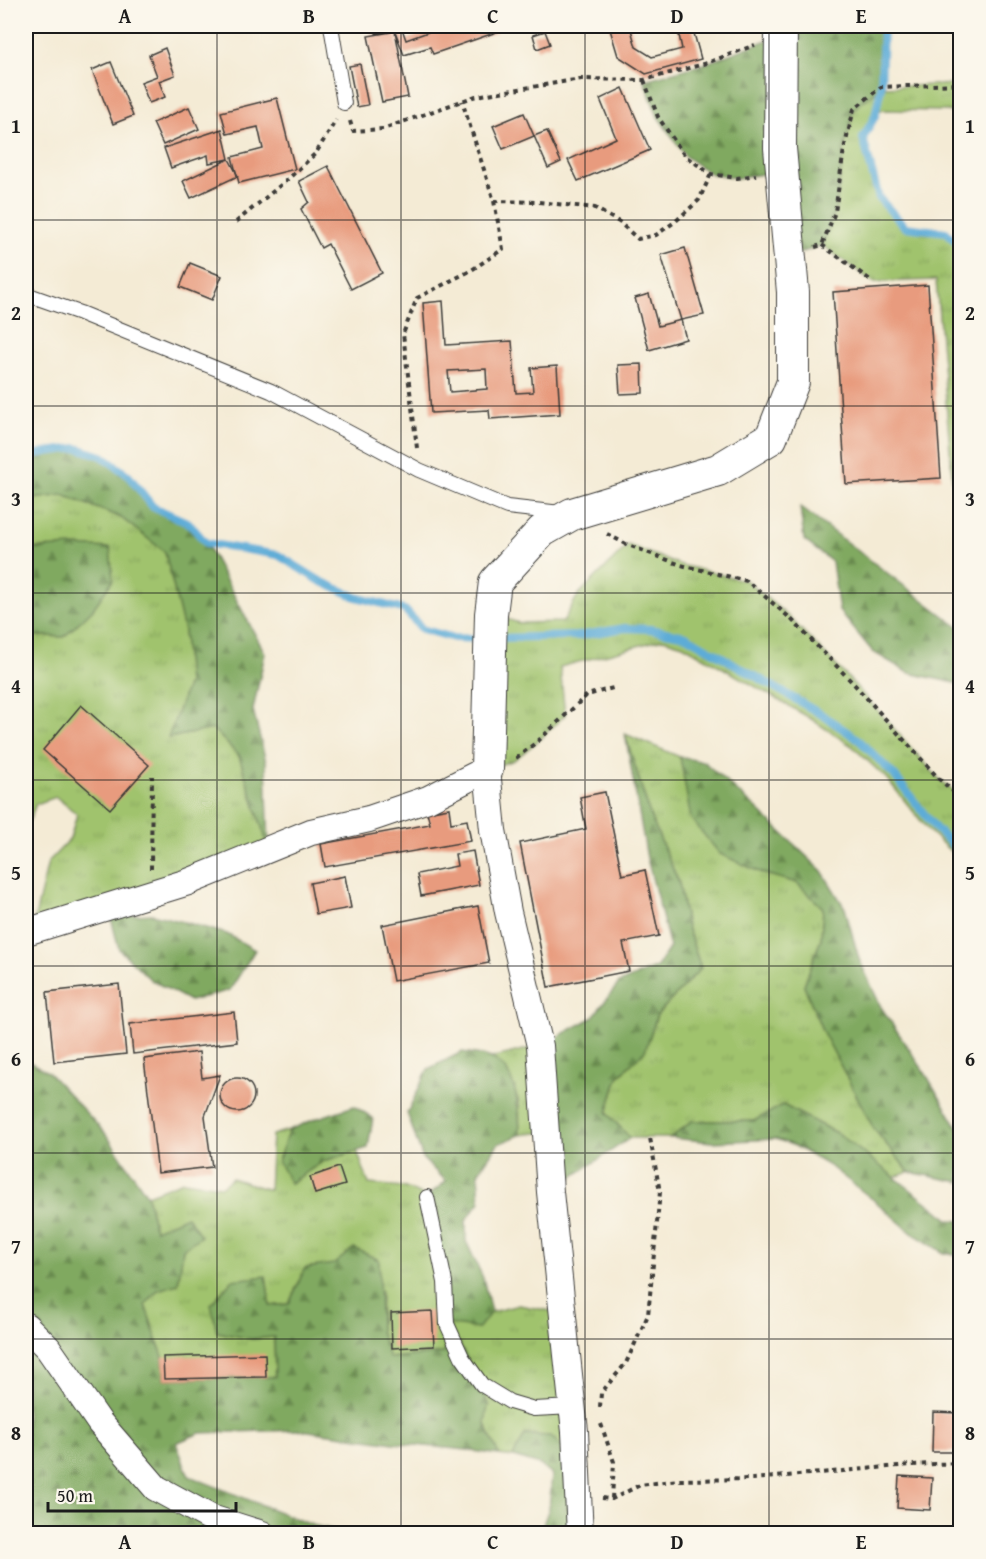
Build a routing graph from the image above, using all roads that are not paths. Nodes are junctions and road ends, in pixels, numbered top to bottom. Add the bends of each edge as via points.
1 (330, 26) edge
2 (781, 30) edge
3 (344, 103) road end
4 (26, 294) edge
5 (572, 514) junction
6 (487, 769) junction
7 (26, 932) edge
8 (427, 1197) dead end
9 (26, 1326) edge
10 (573, 1407) junction
11 (262, 1533) edge
12 (580, 1533) edge

1 - 3 lane
2 - 5 street via 780,148 793,292 793,382 771,438 718,470
4 - 5 lane via 80,312 271,391 419,470 507,507
5 - 6 street via 542,531 495,582
6 - 7 street via 428,799 369,819 311,832 188,882
6 - 10 street via 508,912 540,1046 550,1192
8 - 10 lane via 445,1282 447,1324 462,1357 482,1384 510,1402 534,1409
9 - 11 street via 48,1348 100,1424 156,1488 211,1518
10 - 12 street

